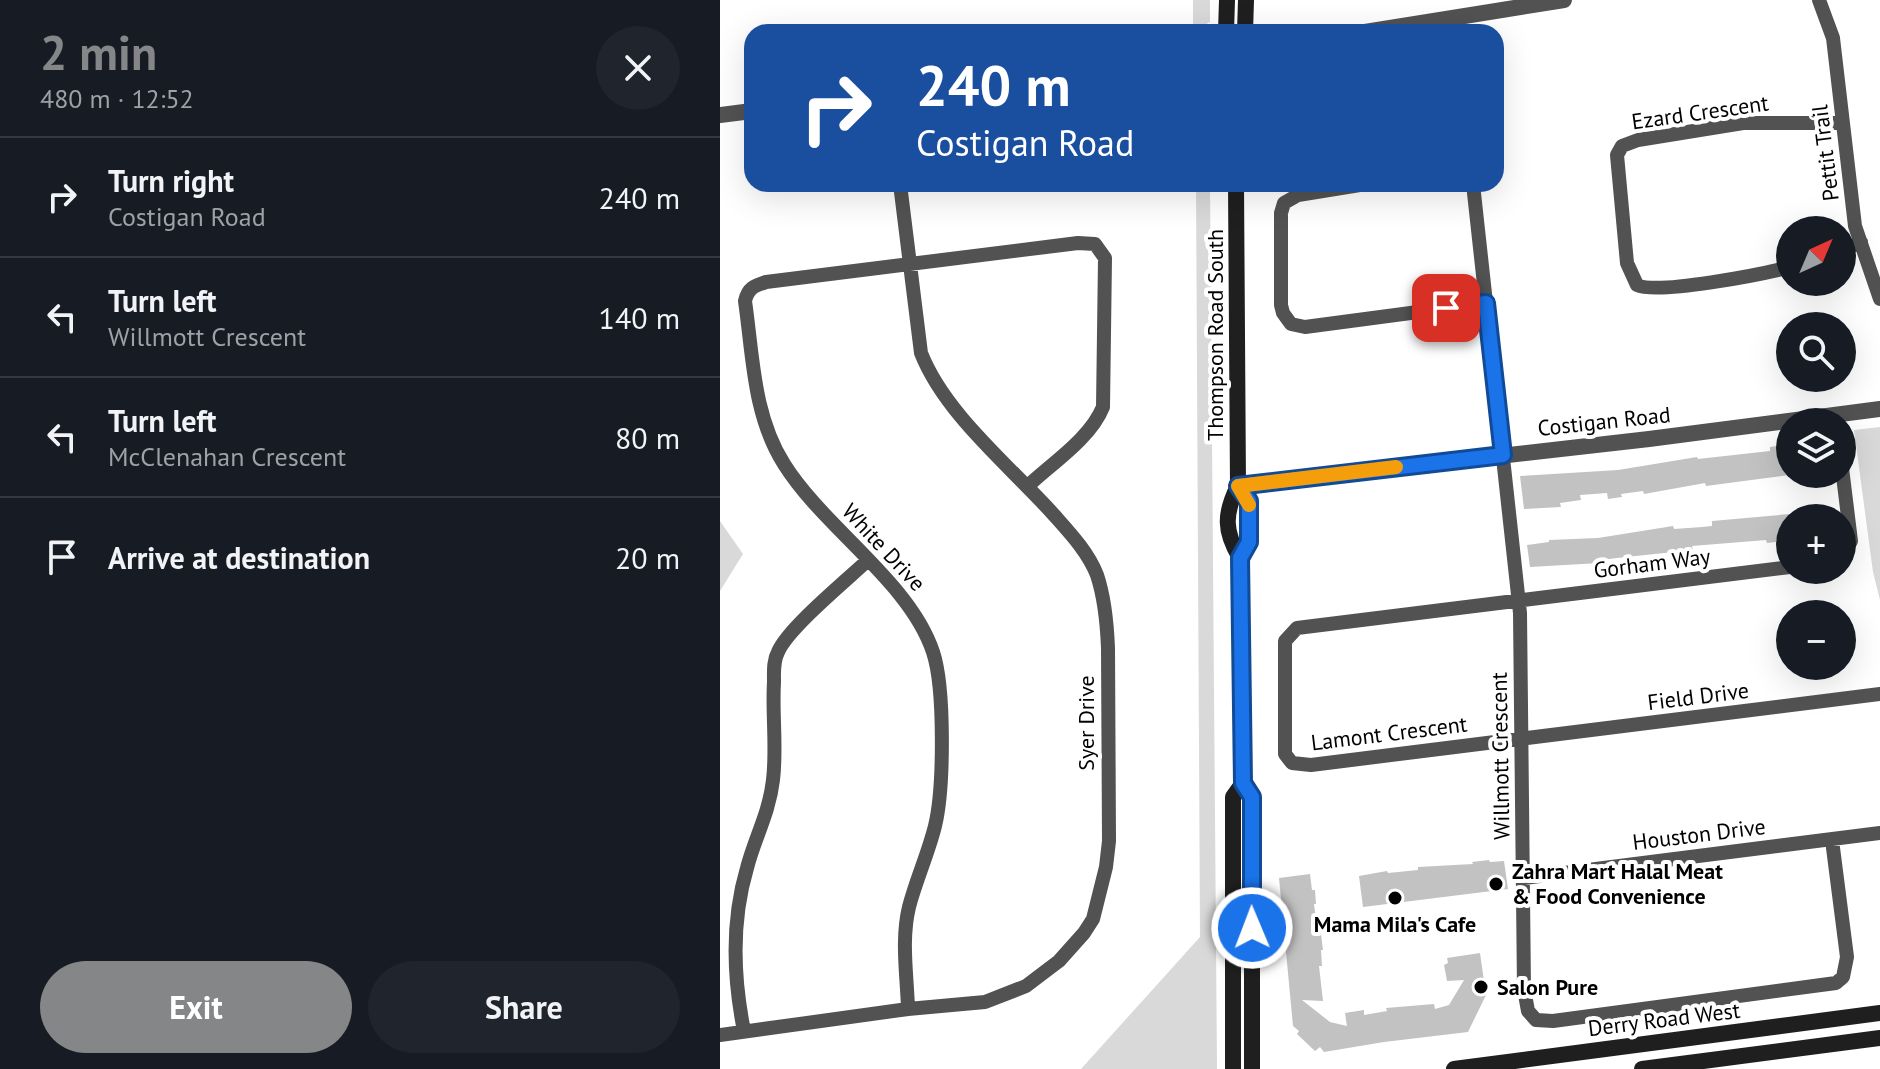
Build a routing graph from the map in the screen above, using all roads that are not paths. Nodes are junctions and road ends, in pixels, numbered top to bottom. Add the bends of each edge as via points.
1 (1227, 0) edge
2 (1246, 0) edge
3 (1564, 0) edge
4 (1819, 0) edge
5 (1226, 24) edge
6 (1245, 24) edge
7 (1458, 24) edge
8 (744, 112) edge
9 (720, 115) edge
10 (1843, 123) junction
11 (901, 192) edge
12 (1236, 192) edge
13 (1317, 192) edge
14 (1474, 192) edge
15 (1861, 242) junction
16 (1856, 244) edge
17 (909, 263) junction
18 (1776, 270) edge
19 (1880, 299) edge
20 (1486, 303) junction
21 (1880, 409) edge
22 (1856, 414) edge
23 (1776, 425) edge
24 (1503, 455) junction
25 (1028, 486) junction
26 (1238, 486) junction
27 (868, 560) junction
28 (1776, 569) edge
29 (1519, 599) junction
30 (1880, 694) edge
31 (1521, 740) junction
32 (1243, 783) junction
33 (1880, 833) edge
34 (1832, 840) junction
35 (1524, 878) junction
36 (908, 1009) junction
37 (1880, 1013) edge
38 (744, 1031) junction
39 (720, 1035) edge
40 (1880, 1038) edge
41 (1233, 1069) edge
42 (1252, 1069) edge
43 (1454, 1069) edge
44 (1642, 1069) edge

1 - 5 main road
2 - 6 main road
3 - 7 street
4 - 10 street, Pettit Trail via 1833,38
8 - 9 street
10 - 15 street, Pettit Trail
10 - 18 street, Ezard Crescent via 1743,123 1638,140 1622,146 1617,155 1627,263 1637,285 1655,290
11 - 17 street, Syer Drive
12 - 26 main road, Thompson Road South
13 - 20 street via 1284,203 1281,213 1281,305 1291,324 1305,327
14 - 20 street, Willmott Crescent
15 - 16 street
15 - 19 street, Pettit Trail
17 - 25 street, Syer Drive via 921,353 929,373 956,411
17 - 25 street via 1089,242 1103,253 1103,407 1094,424
17 - 27 street, White Drive via 766,282 752,287 745,301 762,414 774,445 795,481
20 - 24 street, Willmott Crescent
21 - 22 street, Costigan Road
23 - 24 street, Costigan Road
24 - 26 street, Costigan Road
24 - 29 street, Willmott Crescent
25 - 36 street, Syer Drive via 1086,554 1104,600 1109,841 1102,888 1084,933 1026,986 985,1002
26 - 32 main road, Thompson Road South via 1249,501 1249,542 1240,558
27 - 36 street, White Drive via 914,611 926,634 935,655 941,705 936,824 906,929
27 - 38 street via 777,652 773,780 734,932
28 - 29 street, Gorham Way
29 - 31 street, Willmott Crescent
29 - 31 street, Lamont Crescent via 1292,631 1285,641 1285,754 1301,766
30 - 31 street, Field Drive
31 - 35 street, Willmott Crescent
32 - 41 main road, Thompson Road South via 1233,797
32 - 42 main road, Thompson Road South via 1252,797
33 - 34 street, Houston Drive
34 - 35 street, Houston Drive
34 - 35 street, Willmott Crescent via 1847,957 1843,977 1836,983 1553,1021 1536,1020 1526,1002
36 - 38 street, Syer Drive
37 - 43 main road, Derry Road West
38 - 39 street, Syer Drive
40 - 44 main road

